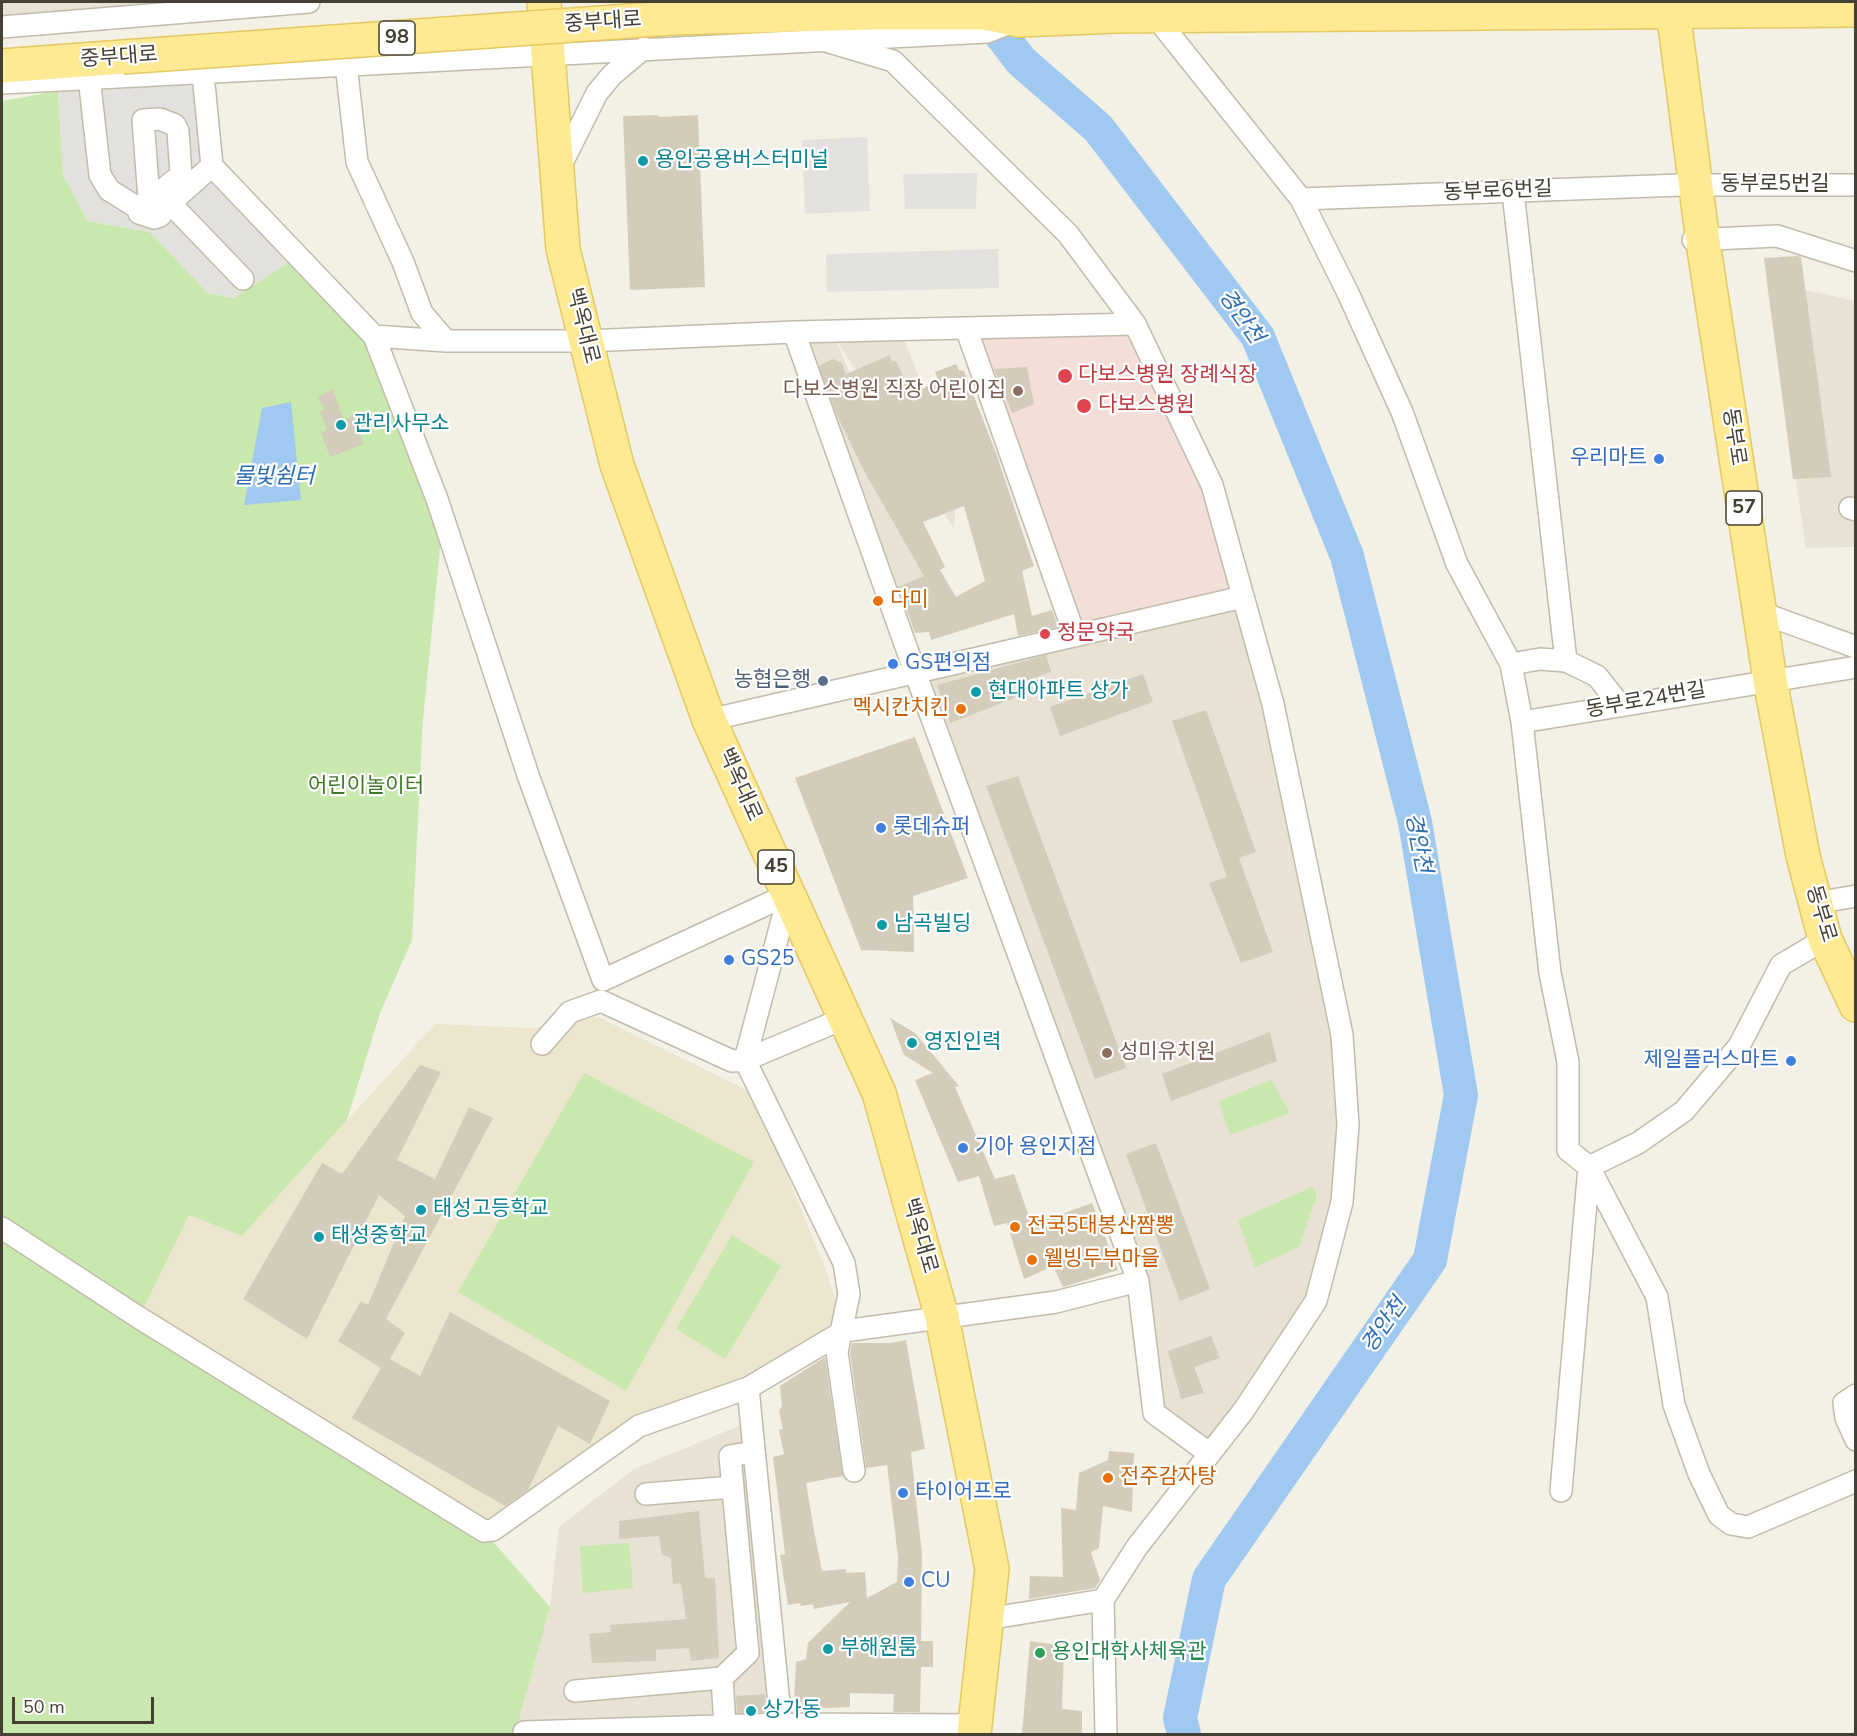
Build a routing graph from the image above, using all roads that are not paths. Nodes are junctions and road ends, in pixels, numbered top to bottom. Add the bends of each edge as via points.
1 (309, 2) edge
2 (544, 2) edge
3 (614, 2) edge
4 (1673, 7) edge
5 (1856, 10) edge
6 (1155, 16) junction
7 (878, 24) junction
8 (2, 27) edge
9 (819, 39) junction
10 (644, 48) junction
11 (123, 51) junction
12 (2, 53) edge
13 (549, 53) junction
14 (346, 64) junction
15 (2, 66) edge
16 (203, 74) junction
17 (89, 77) junction
18 (2, 83) edge
19 (212, 166) junction
20 (558, 173) junction
21 (1695, 184) junction
22 (1856, 186) edge
23 (1513, 192) junction
24 (1301, 199) junction
25 (152, 204) junction
26 (1696, 240) junction
27 (1856, 261) edge
28 (243, 279) dead end
29 (1134, 324) junction
30 (966, 328) junction
31 (794, 332) junction
32 (374, 336) junction
33 (446, 341) junction
34 (586, 341) junction
35 (1243, 597) junction
36 (1759, 612) junction
37 (1075, 636) junction
38 (1856, 647) edge
39 (1566, 661) junction
40 (1510, 664) junction
41 (1856, 667) edge
42 (915, 672) junction
43 (1770, 680) junction
44 (1620, 705) junction
45 (710, 720) junction
46 (1522, 722) junction
47 (789, 894) junction
48 (1856, 896) edge
49 (1815, 903) junction
50 (1825, 939) junction
51 (1856, 1005) edge
52 (845, 1018) junction
53 (542, 1044) dead end
54 (744, 1060) junction
55 (1589, 1167) junction
56 (2, 1228) edge
57 (1138, 1281) junction
58 (942, 1317) junction
59 (844, 1331) junction
60 (748, 1388) junction
61 (1856, 1395) edge
62 (1856, 1440) edge
63 (754, 1452) junction
64 (1210, 1454) junction
65 (854, 1471) dead end
66 (1856, 1481) edge
67 (733, 1487) junction
68 (1561, 1491) dead end
69 (646, 1494) dead end
70 (1102, 1600) junction
71 (987, 1619) junction
72 (722, 1678) junction
73 (575, 1691) dead end
74 (781, 1724) junction
75 (725, 1726) junction
76 (753, 1730) edge
77 (975, 1730) edge
78 (524, 1732) dead end
79 (1106, 1734) edge

1 - 8 street
2 - 13 main road, 백옥대로 / 45
3 - 11 main road, 중부대로 / 98
4 - 5 main road, 중부대로
4 - 6 main road, 중부대로 / 98
4 - 21 main road, 동부로 / 57
6 - 7 main road, 중부대로 / 98 via 1019,20 987,13
6 - 24 street
7 - 9 street
7 - 11 main road, 중부대로 / 98, bridge via 671,18
9 - 10 street
9 - 29 street via 893,61 1068,234
10 - 13 street
10 - 20 street via 597,93
11 - 12 main road, 중부대로 / 98
11 - 15 main road, 중부대로 / 98
13 - 14 street
13 - 20 main road, 백옥대로 / 45
14 - 16 street
14 - 33 street via 357,162 422,313
16 - 17 street
16 - 19 street
17 - 18 street
17 - 25 street via 100,175 109,190
19 - 25 street
19 - 32 street
20 - 34 main road, 백옥대로 / 45 via 563,249
21 - 22 street, 동부로5번길
21 - 23 street, 동부로6번길
21 - 26 main road, 동부로 / 57
23 - 24 street, 동부로6번길
23 - 39 street
24 - 40 street via 1402,412 1457,564
25 - 28 street
26 - 27 street via 1777,236
26 - 36 main road, 동부로 / 57
29 - 30 street
29 - 35 street via 1212,485
30 - 31 street
30 - 37 street
31 - 34 street
31 - 42 street
32 - 33 street
32 - 47 street via 437,499 529,778 603,980
33 - 34 street
34 - 45 main road, 백옥대로 / 45 via 617,465
35 - 37 street
35 - 64 street via 1273,704 1342,1035 1348,1125 1342,1202 1316,1300 1244,1410
36 - 38 street
36 - 43 main road, 동부로 / 57
37 - 42 street
39 - 40 street via 1540,659
39 - 44 street via 1597,676
40 - 46 street
41 - 43 street, 동부로24번길
42 - 45 street
42 - 57 street
43 - 44 street, 동부로24번길
43 - 49 main road, 동부로 / 57
44 - 46 street, 동부로24번길
45 - 47 main road, 백옥대로 / 45
46 - 55 street via 1550,974 1568,1062 1568,1150
47 - 52 main road, 백옥대로 / 45
47 - 54 street
48 - 49 street
49 - 50 main road, 동부로 / 57
50 - 51 main road, 동부로 / 57
50 - 55 street via 1781,964 1739,1046 1684,1111 1638,1143
52 - 54 street
52 - 58 main road, 백옥대로 / 45 via 879,1094
53 - 54 street via 570,1012 601,1001 732,1061
54 - 59 street via 844,1263 849,1294
55 - 66 street via 1656,1297 1674,1405 1719,1515 1731,1524 1748,1527
55 - 68 street
56 - 60 street via 484,1531 493,1530 639,1426
57 - 58 street via 1056,1302
57 - 64 street via 1154,1413
58 - 59 street
58 - 71 main road, 백옥대로 / 45 via 992,1569
59 - 60 street
59 - 65 street via 837,1352
60 - 63 street
61 - 62 street via 1844,1403
63 - 67 street via 730,1456
63 - 74 street
64 - 70 street via 1137,1547
67 - 69 street
67 - 72 street via 748,1653
70 - 71 street
70 - 79 street
71 - 77 main road, 백옥대로 / 45
72 - 73 street
72 - 75 street
74 - 76 street
74 - 77 street
75 - 76 street
75 - 78 street

